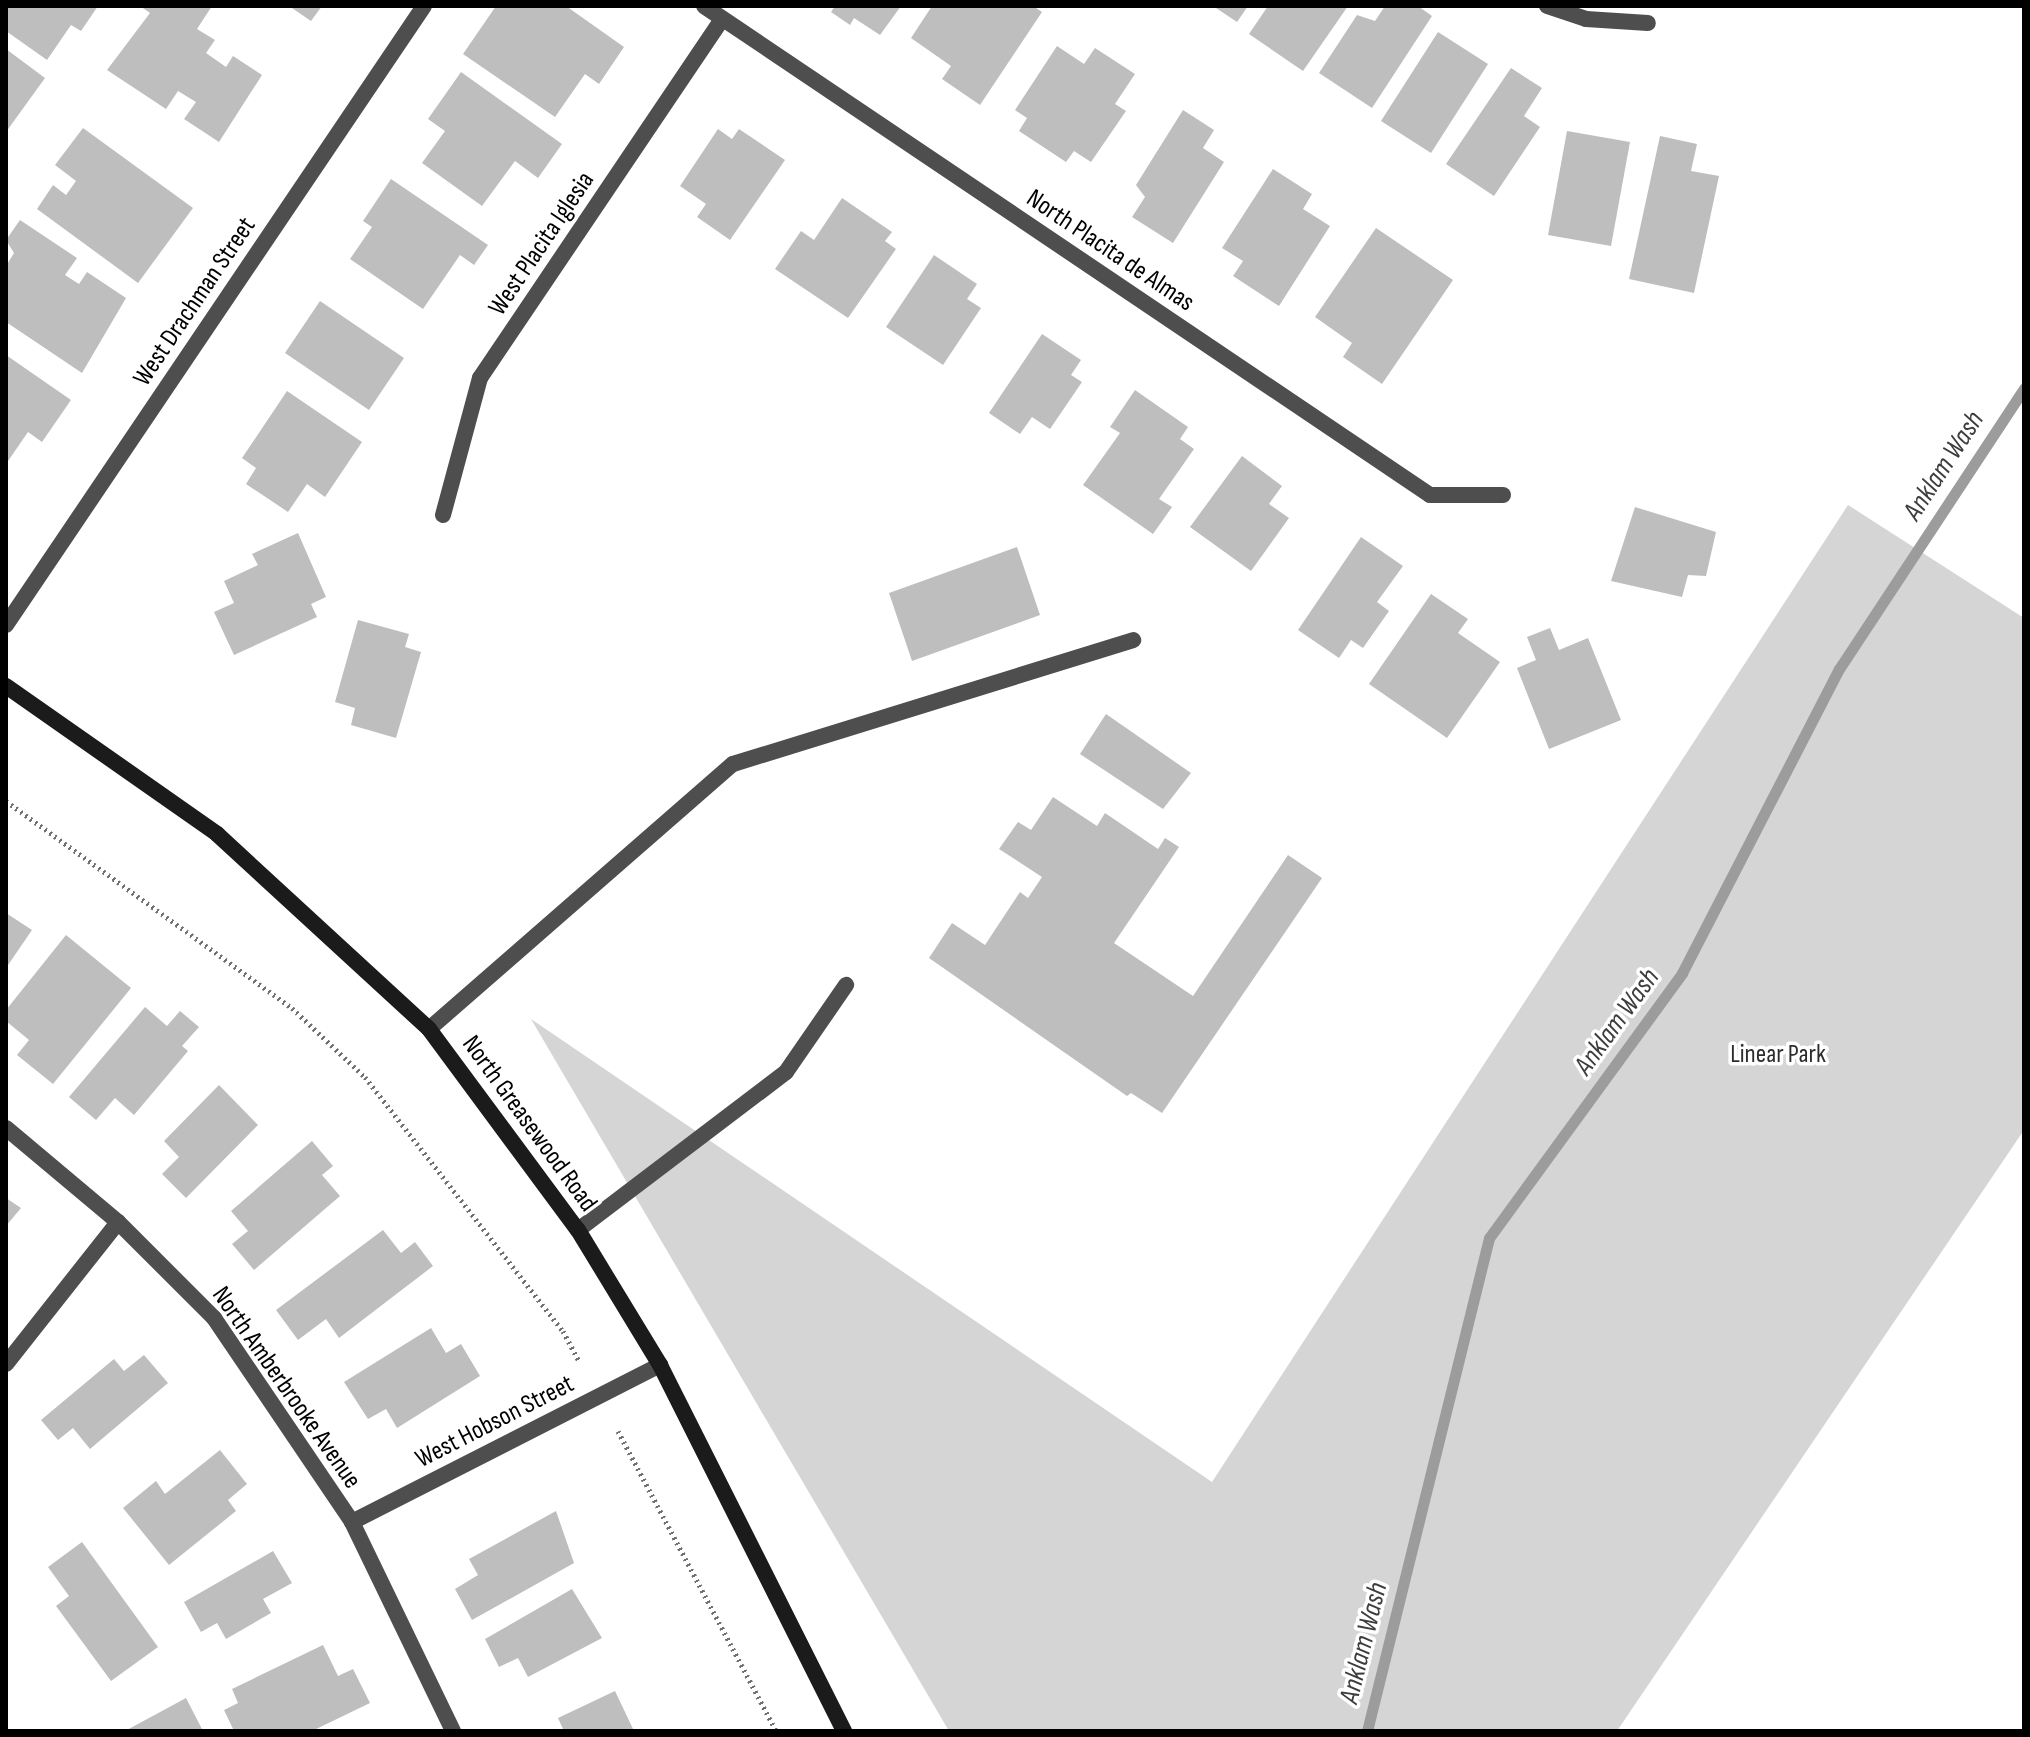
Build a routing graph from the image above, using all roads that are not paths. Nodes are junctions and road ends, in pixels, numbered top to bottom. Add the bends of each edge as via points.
1 (424, 6) edge
2 (704, 6) edge
3 (1547, 6) edge
4 (722, 19) junction
5 (1648, 23) dead end
6 (1503, 495) dead end
7 (443, 515) dead end
8 (6, 625) edge
9 (1133, 640) dead end
10 (6, 686) edge
11 (846, 985) dead end
12 (429, 1029) junction
13 (6, 1128) edge
14 (118, 1222) junction
15 (578, 1230) junction
16 (6, 1364) edge
17 (660, 1365) junction
18 (352, 1522) junction
19 (453, 1731) edge
20 (844, 1731) edge

1 - 8 street, West Drachman Street
2 - 4 street, North Placita de Almas
3 - 5 street via 1586,19
4 - 6 street, North Placita de Almas via 1430,495
4 - 7 street, West Placita Iglesia via 480,378
9 - 12 street via 733,764
10 - 12 street, North Greasewood Road via 217,834
11 - 15 street via 786,1072
12 - 15 street, North Greasewood Road
13 - 14 street, North Amberbrooke Avenue
14 - 16 street
14 - 18 street, North Amberbrooke Avenue via 214,1318
15 - 17 street, North Greasewood Road
17 - 18 street, West Hobson Street
17 - 20 street, North Greasewood Road
18 - 19 street, North Amberbrooke Avenue

